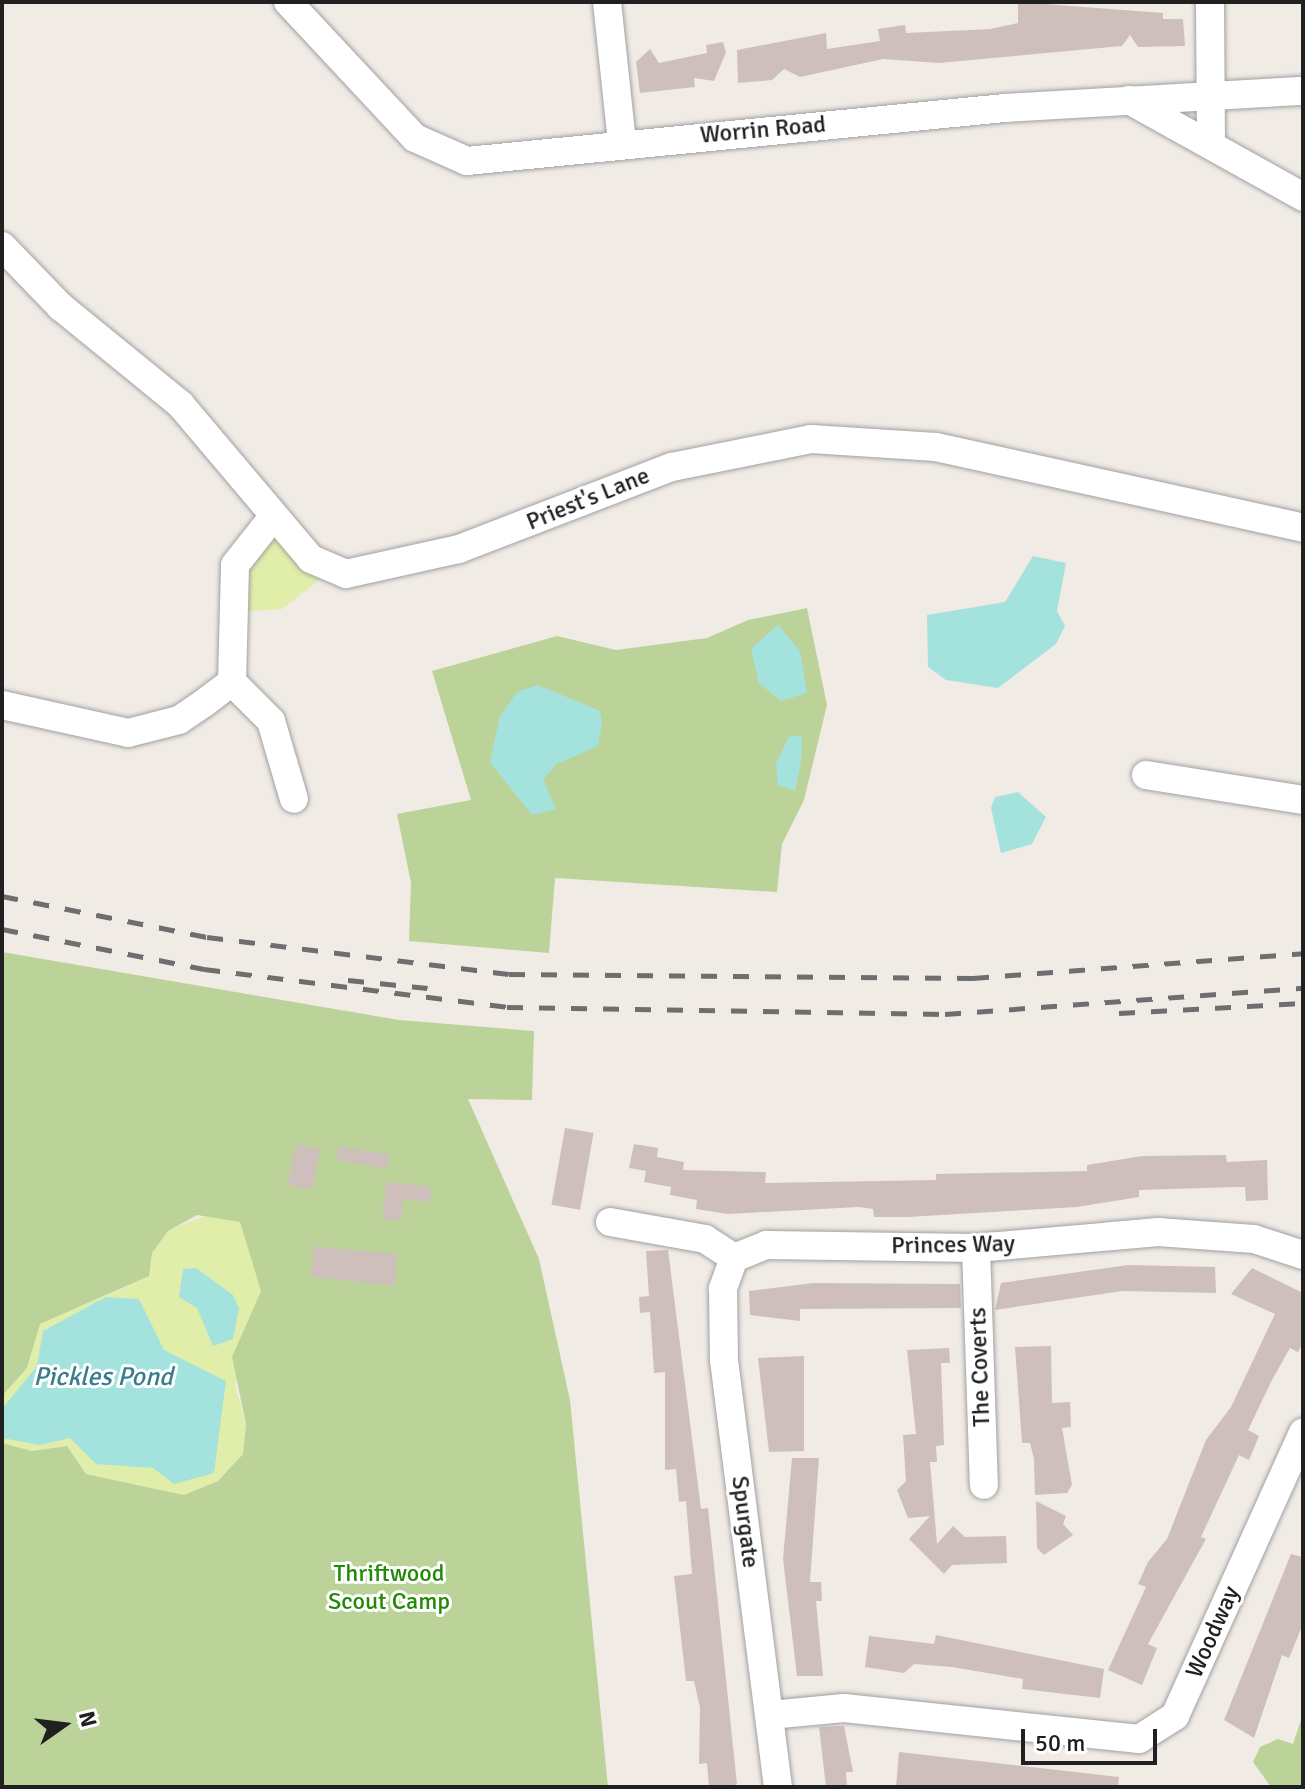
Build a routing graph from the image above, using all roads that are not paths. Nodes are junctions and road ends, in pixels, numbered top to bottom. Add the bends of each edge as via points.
1 (288, 2) edge
2 (607, 2) edge
3 (1210, 2) edge
4 (1303, 91) edge
5 (1214, 94) junction
6 (1127, 99) junction
7 (622, 143) junction
8 (1211, 143) junction
9 (1303, 197) edge
10 (2, 246) edge
11 (272, 518) junction
12 (1303, 528) edge
13 (232, 682) junction
14 (2, 705) edge
15 (1146, 775) dead end
16 (294, 799) dead end
17 (1303, 800) edge
18 (610, 1222) dead end
19 (976, 1248) junction
20 (1303, 1255) edge
21 (734, 1258) junction
22 (1303, 1433) edge
23 (984, 1485) dead end
24 (770, 1715) junction
25 (778, 1787) edge

1 - 7 street, Worrin Road via 415,138 447,157 487,161
2 - 7 street
3 - 5 street
4 - 5 street, Worrin Road
5 - 6 street, Worrin Road
5 - 8 street
6 - 7 street, Worrin Road
6 - 8 street
8 - 9 street
10 - 11 street, Priest's Lane via 71,316 180,404
11 - 12 street, Priest's Lane via 326,568 377,571 459,549 684,463 769,443 851,438 1026,464
11 - 13 street via 235,565
13 - 14 street via 179,720 128,733
13 - 16 street via 271,721
15 - 17 street
18 - 21 street via 705,1239
19 - 20 street, Princes Way via 1189,1233 1254,1239
19 - 21 street, Princes Way via 766,1245
19 - 23 street, The Coverts
21 - 24 street, Spurgate via 723,1289 724,1360
22 - 24 street, Woodway via 1175,1716 1148,1734 1118,1740 844,1708
24 - 25 street, Spurgate

